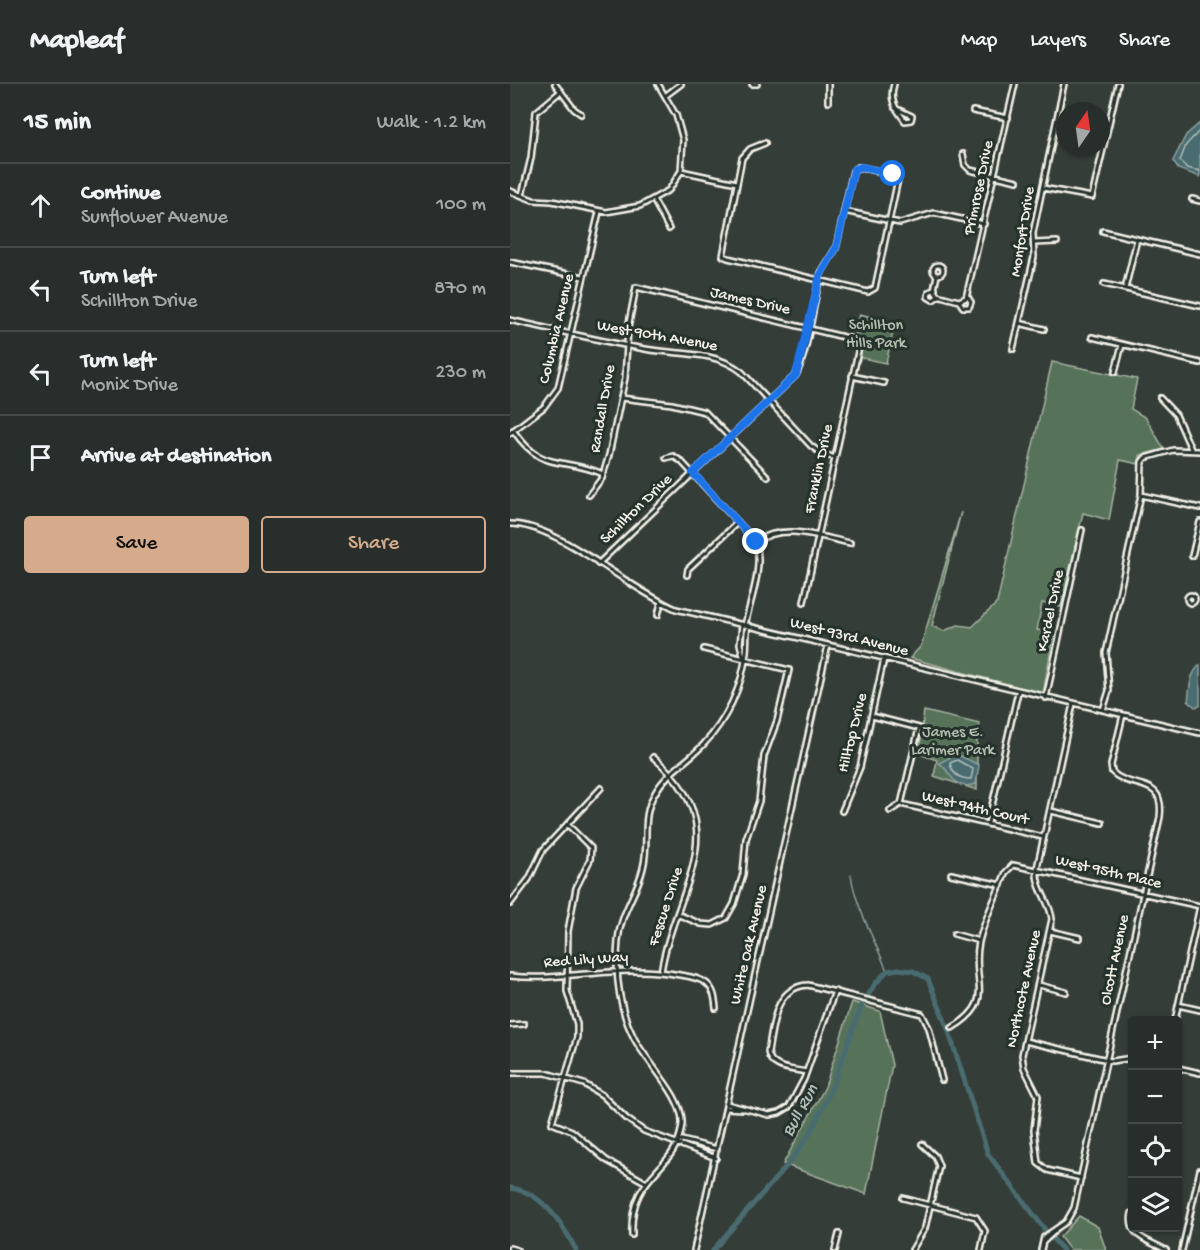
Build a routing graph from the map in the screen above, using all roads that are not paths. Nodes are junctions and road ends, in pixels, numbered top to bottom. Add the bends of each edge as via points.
1 (555, 84) edge
2 (658, 84) edge
3 (681, 84) edge
4 (828, 84) edge
5 (894, 84) edge
6 (1015, 84) edge
7 (1064, 84) edge
8 (1118, 84) edge
9 (561, 91) junction
10 (665, 96) junction
11 (828, 102) dead end
12 (895, 108) junction
13 (973, 111) dead end
14 (581, 114) dead end
15 (1008, 118) junction
16 (765, 143) dead end
17 (963, 154) dead end
18 (681, 171) junction
19 (995, 176) junction
20 (1017, 181) dead end
21 (737, 183) junction
22 (1042, 188) junction
23 (510, 191) edge
24 (522, 195) junction
25 (653, 199) junction
26 (1192, 199) dead end
27 (1200, 201) edge
28 (844, 211) junction
29 (599, 212) junction
30 (890, 220) junction
31 (984, 224) junction
32 (669, 229) dead end
33 (1103, 231) dead end
34 (1137, 239) junction
35 (1057, 242) dead end
36 (1034, 243) junction
37 (1200, 254) edge
38 (510, 262) edge
39 (937, 275) dead end
40 (583, 277) junction
41 (819, 280) junction
42 (1104, 284) dead end
43 (636, 287) joint
44 (934, 289) junction
45 (1125, 289) junction
46 (939, 296) junction
47 (968, 296) junction
48 (959, 301) junction
49 (1200, 306) edge
50 (510, 320) edge
51 (1019, 323) junction
52 (808, 328) junction
53 (1044, 329) dead end
54 (572, 333) junction
55 (1092, 337) dead end
56 (858, 341) joint
57 (626, 345) junction
58 (1122, 345) junction
59 (1013, 349) dead end
60 (1200, 363) edge
61 (1115, 372) dead end
62 (852, 376) junction
63 (884, 383) dead end
64 (1160, 398) dead end
65 (621, 399) junction
66 (770, 401) junction
67 (512, 431) edge
68 (731, 437) junction
69 (1191, 449) junction
70 (1200, 451) edge
71 (666, 458) dead end
72 (835, 458) junction
73 (693, 473) junction
74 (603, 474) junction
75 (768, 477) dead end
76 (588, 495) dead end
77 (1141, 495) junction
78 (1200, 508) edge
79 (738, 522) junction
80 (1200, 522) edge
81 (510, 524) edge
82 (1082, 530) dead end
83 (819, 537) junction
84 (756, 542) junction
85 (850, 543) dead end
86 (1192, 556) dead end
87 (598, 564) junction
88 (687, 574) dead end
89 (1195, 600) dead end
90 (804, 602) dead end
91 (1200, 602) edge
92 (661, 603) junction
93 (658, 615) dead end
94 (745, 625) junction
95 (828, 645) junction
96 (704, 649) dead end
97 (744, 659) junction
98 (884, 659) junction
99 (1018, 692) junction
100 (1046, 698) junction
101 (1073, 704) junction
102 (1103, 710) junction
103 (1123, 715) junction
104 (872, 716) junction
105 (1200, 733) edge
106 (654, 757) dead end
107 (671, 774) junction
108 (601, 788) dead end
109 (902, 804) junction
110 (842, 811) dead end
111 (890, 811) dead end
112 (1051, 811) junction
113 (988, 823) junction
114 (1102, 823) dead end
115 (567, 824) junction
116 (1043, 837) junction
117 (1037, 868) junction
118 (951, 874) dead end
119 (1001, 885) junction
120 (1143, 893) junction
121 (510, 904) edge
122 (1200, 906) edge
123 (677, 914) junction
124 (1050, 931) junction
125 (954, 934) dead end
126 (1080, 938) dead end
127 (979, 941) junction
128 (617, 970) junction
129 (661, 972) junction
130 (567, 974) junction
131 (510, 976) edge
132 (1038, 985) junction
133 (834, 991) junction
134 (1066, 992) dead end
135 (1178, 1005) junction
136 (716, 1008) dead end
137 (1200, 1010) edge
138 (1176, 1016) edge
139 (524, 1024) dead end
140 (510, 1025) edge
141 (952, 1028) dead end
142 (1025, 1041) junction
143 (1128, 1059) edge
144 (1107, 1060) junction
145 (1182, 1069) edge
146 (806, 1072) junction
147 (510, 1073) edge
148 (1200, 1073) edge
149 (566, 1078) junction
150 (942, 1080) dead end
151 (726, 1106) junction
152 (677, 1142) junction
153 (922, 1144) dead end
154 (717, 1149) junction
155 (716, 1158) junction
156 (1200, 1170) edge
157 (1081, 1178) junction
158 (645, 1182) junction
159 (903, 1198) dead end
160 (931, 1204) junction
161 (1135, 1232) edge
162 (839, 1234) dead end
163 (632, 1235) dead end
164 (510, 1248) edge
165 (517, 1250) edge
166 (694, 1250) edge
167 (835, 1250) edge
168 (912, 1250) edge
169 (981, 1250) edge
170 (1041, 1250) edge
171 (1166, 1250) edge
172 (1182, 1250) edge

1 - 9 street
2 - 10 street
3 - 10 street
4 - 11 street
5 - 12 street
6 - 15 street, Primrose Drive
7 - 22 street, Monfort Drive
8 - 22 street via 1092,197
9 - 14 street
9 - 24 street via 536,112 531,160
10 - 18 street via 682,136
12 - 12 street via 905,121 912,120 912,116
13 - 15 street
15 - 19 street, Primrose Drive
16 - 21 street via 745,153
17 - 19 street via 968,169
18 - 21 street
18 - 25 street via 671,188
19 - 20 street
19 - 31 street, Primrose Drive
21 - 41 street via 723,256
22 - 36 street, Monfort Drive
23 - 24 street
24 - 29 street
25 - 29 street via 627,209
25 - 32 street
26 - 27 street
28 - 30 street
28 - 30 street, Schillton Drive via 856,168 897,177
28 - 41 street, Schillton Drive via 836,248
29 - 40 street, Columbia Avenue
30 - 31 street via 907,222 934,213
30 - 41 street via 873,291
31 - 47 street, Primrose Drive
33 - 34 street
34 - 37 street
34 - 45 street
35 - 36 street
36 - 51 street, Monfort Drive
38 - 40 street
39 - 44 street
40 - 54 street, Columbia Avenue
41 - 52 street, Schillton Drive
42 - 45 street
43 - 52 street, James Drive
43 - 57 street, Randall Drive
44 - 46 street
44 - 46 street via 928,292 929,298
45 - 49 street
46 - 48 street
47 - 48 street
47 - 48 street via 969,307 963,307
50 - 54 street, West 90th Avenue
51 - 53 street
51 - 59 street, Monfort Drive
52 - 56 street, James Drive
52 - 66 street, Schillton Drive via 796,375
54 - 57 street, West 90th Avenue
54 - 67 street, Columbia Avenue via 556,392 540,411
55 - 58 street
56 - 62 street, Franklin Drive
57 - 65 street, Randall Drive
57 - 66 street, West 90th Avenue via 680,351 728,363
58 - 60 street
58 - 61 street
62 - 63 street
62 - 72 street, Franklin Drive
64 - 69 street via 1176,415
65 - 68 street via 698,409
65 - 74 street, Randall Drive
66 - 68 street, Schillton Drive
66 - 72 street, West 90th Avenue via 816,450
67 - 74 street via 529,452 540,458
68 - 73 street, Schillton Drive
68 - 75 street
69 - 70 street
69 - 77 street via 1145,458
71 - 73 street via 673,456
72 - 83 street, Franklin Drive
73 - 79 street
73 - 87 street, Schillton Drive
74 - 76 street, Randall Drive
77 - 78 street
77 - 102 street via 1106,654 1109,691
79 - 84 street
79 - 88 street
80 - 86 street
81 - 87 street, West 93rd Avenue via 527,524 547,531
82 - 100 street, Kardel Drive
83 - 84 street via 787,531
83 - 85 street
83 - 90 street, Franklin Drive
84 - 94 street via 758,569
87 - 92 street, West 93rd Avenue
89 - 91 street
92 - 93 street
92 - 94 street, West 93rd Avenue
94 - 95 street, West 93rd Avenue
94 - 97 street via 740,644
95 - 98 street, West 93rd Avenue
95 - 151 street, White Oak Avenue
96 - 97 street
97 - 107 street via 737,691 720,724 705,744
97 - 123 street via 789,670 764,756 761,790 746,839 741,885 729,915 719,923 703,925
98 - 99 street, West 93rd Avenue
98 - 104 street, Hilltop Drive
99 - 100 street, West 93rd Avenue
99 - 113 street
100 - 101 street, West 93rd Avenue
101 - 102 street, West 93rd Avenue
101 - 112 street, Northcote Avenue
102 - 103 street, West 93rd Avenue
103 - 105 street, West 93rd Avenue
103 - 120 street, Olcott Avenue via 1112,772 1151,788 1159,798 1161,810
104 - 109 street via 919,728
104 - 110 street, Hilltop Drive via 860,767
106 - 107 street, Fescue Drive
107 - 123 street, Fescue Drive via 690,798 696,829 694,866
107 - 128 street via 658,787 647,811 644,864 621,923
108 - 115 street
109 - 111 street
109 - 113 street, West 94th Court
112 - 114 street
112 - 116 street, Northcote Avenue
113 - 116 street, West 94th Court
115 - 121 street via 543,850 529,879
115 - 130 street via 588,843 591,854 571,909
116 - 117 street, Northcote Avenue
117 - 119 street, West 95th Place via 1012,866
117 - 120 street, West 95th Place
117 - 124 street, Northcote Avenue via 1036,880 1051,912
118 - 119 street
119 - 127 street
120 - 122 street, West 95th Place
120 - 144 street, Olcott Avenue
122 - 135 street
123 - 129 street, Fescue Drive via 666,940
124 - 126 street
124 - 132 street, Northcote Avenue
125 - 127 street
127 - 141 street via 978,1005 969,1018
128 - 129 street, Red Lily Way
128 - 130 street, Red Lily Way
128 - 152 street via 632,1035 680,1110 682,1124
129 - 136 street, Red Lily Way via 705,982 714,993
130 - 131 street, Red Lily Way
130 - 149 street via 578,1035
132 - 134 street
132 - 142 street, Northcote Avenue
133 - 146 street
133 - 146 street via 799,986 786,993 779,1003 769,1059 775,1065
133 - 150 street via 922,1014
135 - 137 street
135 - 138 street
139 - 140 street
142 - 144 street
142 - 157 street, Northcote Avenue via 1023,1063 1039,1099 1034,1132 1037,1161 1045,1170
143 - 144 street
144 - 157 street, Olcott Avenue
145 - 148 street
146 - 151 street via 792,1103 784,1111 772,1115
147 - 149 street via 536,1072
149 - 152 street via 598,1092 641,1129
149 - 158 street via 552,1123 572,1131 606,1160
151 - 154 street, White Oak Avenue
152 - 154 street
152 - 155 street
152 - 158 street via 670,1157
153 - 160 street via 939,1163
154 - 155 street, White Oak Avenue
155 - 166 street, White Oak Avenue
156 - 172 street
157 - 170 street, Olcott Avenue via 1072,1214 1048,1233
158 - 163 street via 633,1209
159 - 160 street
160 - 168 street via 923,1232
160 - 169 street via 979,1219 985,1231
161 - 171 street
162 - 167 street
164 - 165 street

